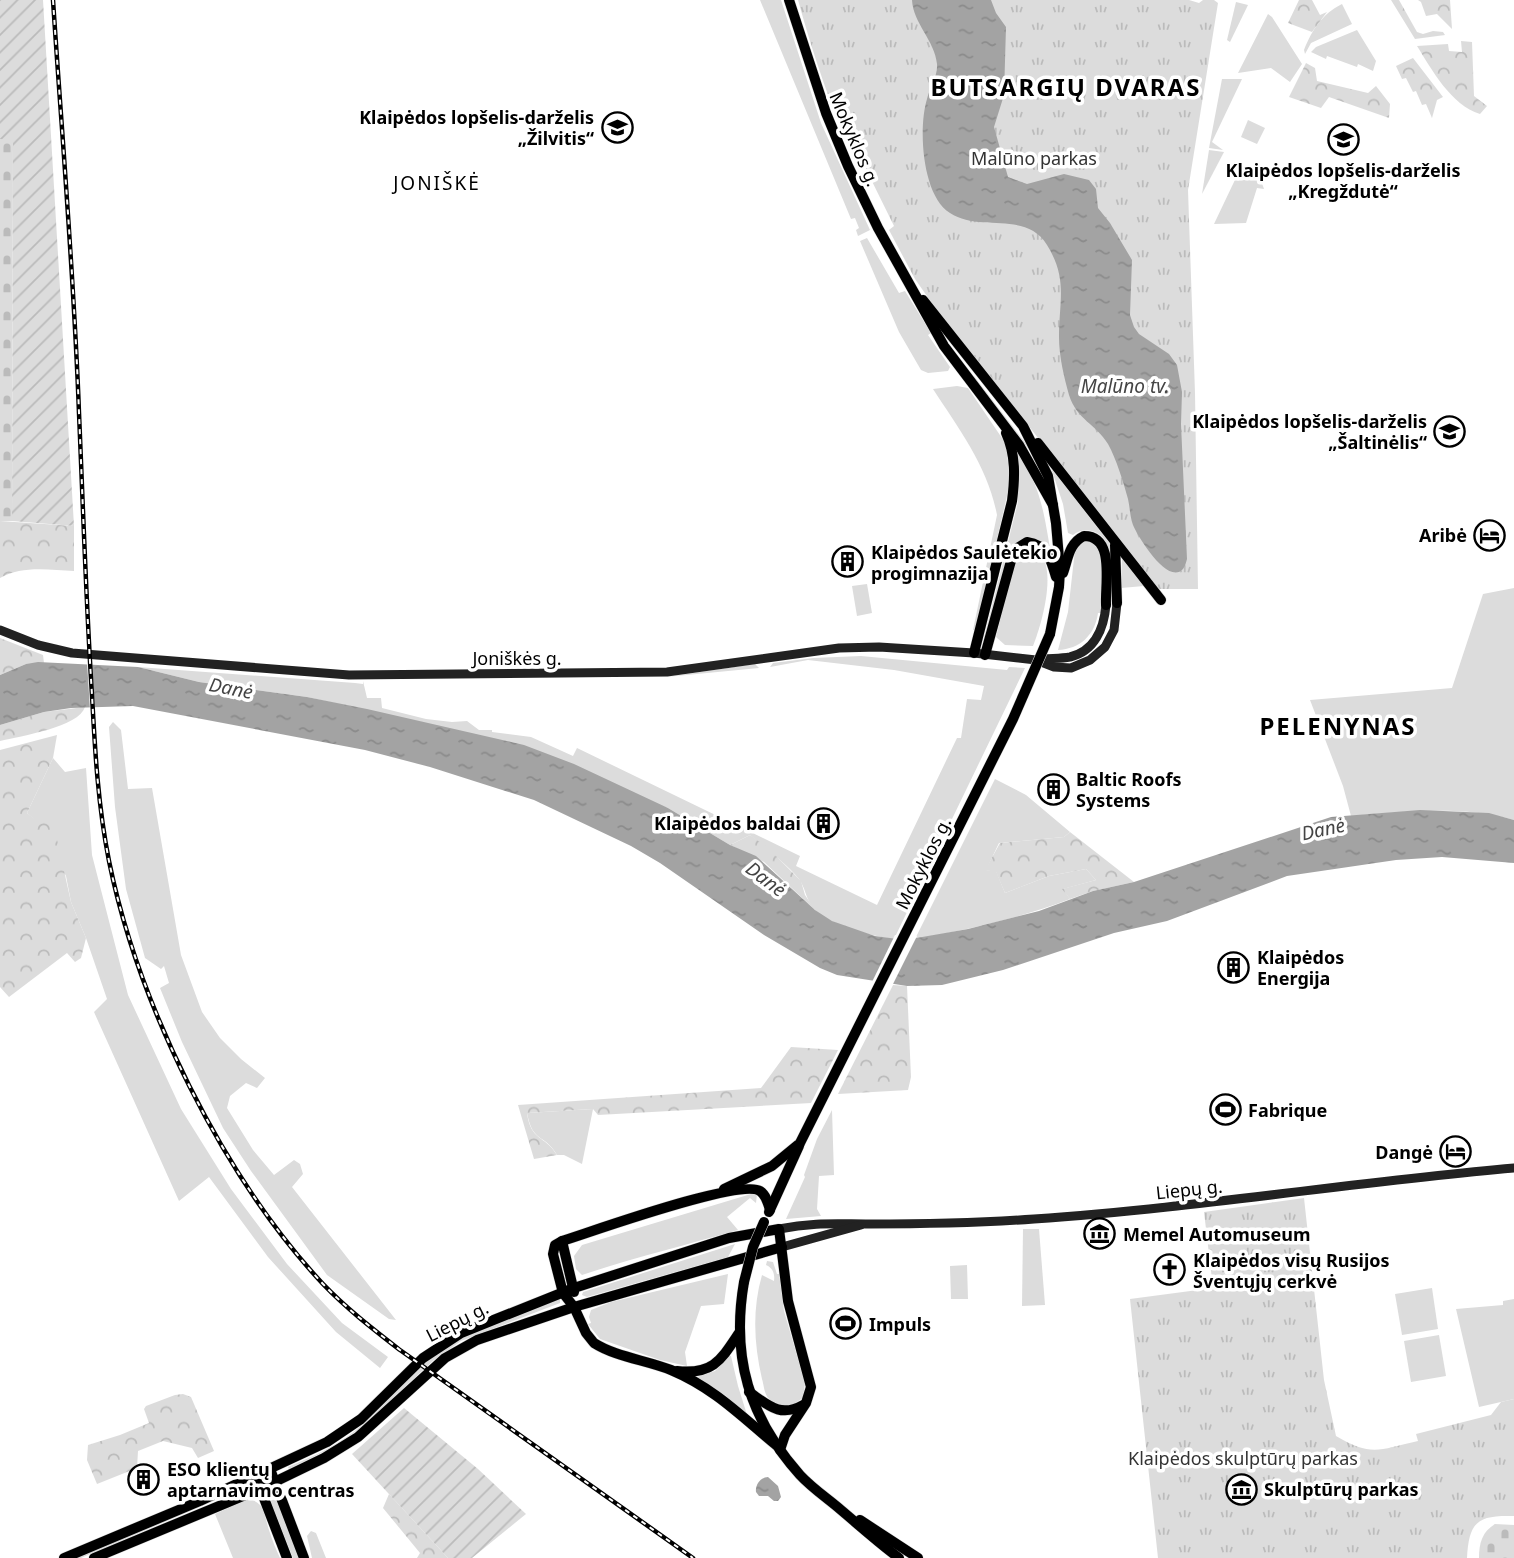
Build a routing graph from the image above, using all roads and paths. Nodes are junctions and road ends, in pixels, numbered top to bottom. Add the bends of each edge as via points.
1 (789, 0) edge
2 (909, 284) junction
3 (974, 363) junction
4 (963, 373) junction
5 (1002, 423) junction
6 (1023, 426) junction
7 (1052, 505) junction
8 (1115, 542) junction
9 (1059, 587) junction
10 (1161, 600) dead end
11 (1111, 604) junction
12 (0, 630) edge
13 (979, 654) junction
14 (800, 1143) junction
15 (1514, 1168) edge
16 (714, 1194) junction
17 (770, 1210) junction
18 (866, 1224) junction
19 (779, 1228) junction
20 (562, 1241) junction
21 (782, 1247) junction
22 (574, 1288) junction
23 (563, 1293) junction
24 (574, 1307) junction
25 (739, 1332) junction
26 (670, 1370) junction
27 (749, 1392) junction
28 (806, 1403) junction
29 (778, 1447) junction
30 (270, 1469) junction
31 (255, 1475) junction
32 (275, 1482) junction
33 (260, 1489) junction
34 (837, 1506) junction
35 (64, 1558) edge
36 (94, 1558) edge
37 (287, 1558) edge
38 (304, 1558) edge
39 (899, 1558) edge
40 (918, 1558) edge

1 - 2 main road, Mokyklos g. via 835,137
2 - 3 main road, Mokyklos g.
2 - 4 main road, Mokyklos g.
3 - 4 main road
3 - 6 main road, Mokyklos g.
4 - 5 main road, Mokyklos g.
5 - 7 main road, Mokyklos g.
5 - 13 main road via 1013,455 1013,501
6 - 7 main road, Mokyklos g. via 1048,476
6 - 8 main road
7 - 9 main road, Mokyklos g.
8 - 10 main road
8 - 11 main road
9 - 11 main road via 1075,541 1084,536 1097,538 1105,548
9 - 13 main road via 1045,549 1027,542 1018,547
9 - 14 main road, Mokyklos g., bridge via 1050,634 1013,719
11 - 13 main road, Joniškės g. via 1111,638 1077,667
12 - 13 main road, Joniškės g. via 72,653 349,675 667,672 879,646
14 - 16 main road via 772,1166
14 - 17 main road, Mokyklos g.
15 - 18 main road, Liepų g. via 1114,1213
16 - 17 main road via 752,1188 761,1191
16 - 20 main road
17 - 25 main road, Mokyklos g., bridge via 744,1282
18 - 19 main road, Liepų g. via 818,1222
18 - 21 main road, Liepų g.
19 - 21 main road
19 - 22 main road, Liepų g. via 729,1238
20 - 22 main road
20 - 23 main road via 552,1254
21 - 24 main road, Liepų g.
21 - 28 main road via 788,1301 810,1380
22 - 23 main road, Liepų g.
22 - 24 main road
23 - 24 main road
23 - 30 main road, Liepų g. via 435,1347 349,1428
24 - 26 main road via 594,1343
24 - 32 main road, Liepų g. via 454,1351 358,1437
25 - 26 main road via 710,1368
25 - 27 main road
26 - 29 main road via 722,1398
27 - 28 main road via 778,1410 792,1411
27 - 29 main road
28 - 29 main road
29 - 34 main road via 801,1476
30 - 31 main road, Liepų g.
30 - 32 main road
31 - 33 main road
31 - 35 main road, Liepų g.
32 - 33 main road, Liepų g.
32 - 38 main road
33 - 36 main road, Liepų g.
33 - 37 main road
34 - 39 main road
34 - 40 main road

